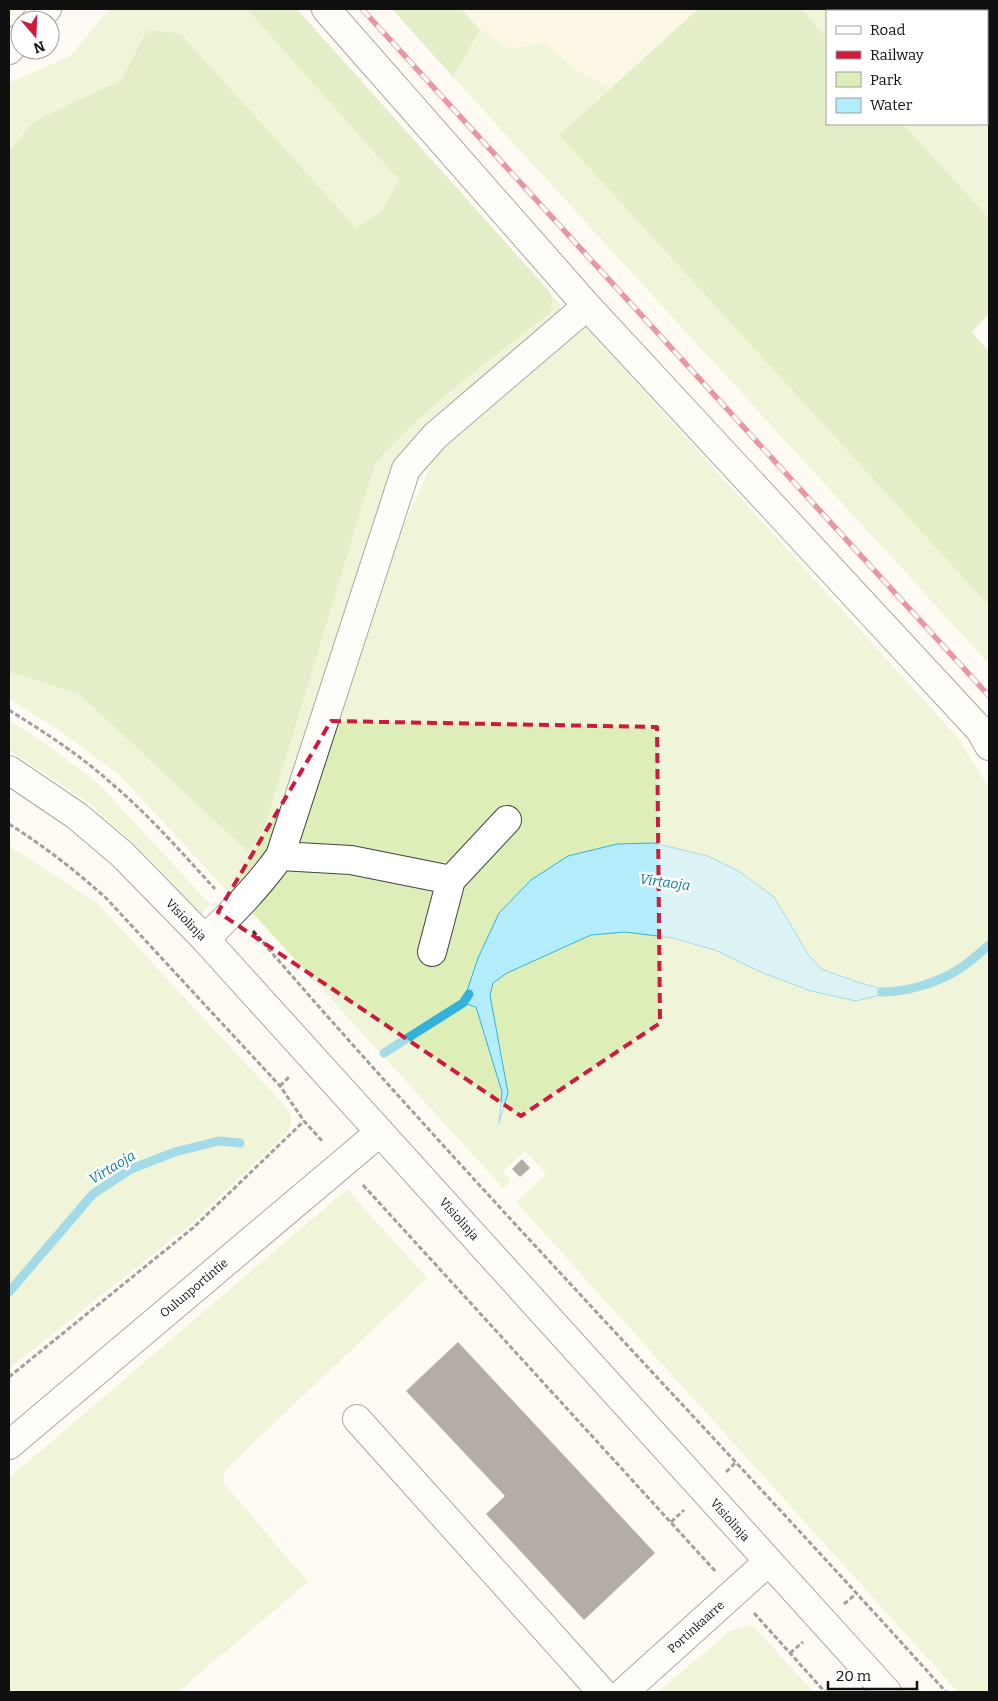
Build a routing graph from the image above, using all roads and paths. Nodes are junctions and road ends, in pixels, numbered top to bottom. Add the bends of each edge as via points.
1 (326, 9) edge
2 (587, 306) junction
3 (9, 710) edge
4 (989, 746) edge
5 (9, 770) edge
6 (507, 820) dead end
7 (9, 824) edge
8 (280, 856) junction
9 (451, 880) junction
10 (235, 910) junction
11 (205, 939) junction
12 (432, 952) dead end
13 (304, 1121) junction
14 (380, 1132) junction
15 (343, 1163) junction
16 (9, 1378) edge
17 (357, 1419) dead end
18 (9, 1445) edge
19 (768, 1562) junction
20 (734, 1592) junction
21 (602, 1692) edge
22 (624, 1692) edge
23 (825, 1692) edge
24 (887, 1692) edge
25 (946, 1692) edge

1 - 2 street
2 - 4 street via 980,730
2 - 8 street via 435,436 406,469
3 - 10 path via 50,735 112,783
5 - 11 street, Visiolinja via 77,816 123,855
6 - 9 street
7 - 13 path via 79,873 107,899 280,1086
8 - 9 street via 350,860
8 - 10 street
9 - 12 street
10 - 11 street
10 - 25 path via 338,1030
11 - 14 street, Visiolinja
13 - 15 path
13 - 16 path via 194,1228
14 - 15 street, Oulunportintie
14 - 19 street, Visiolinja
15 - 18 street, Oulunportintie
15 - 20 path
17 - 21 street
19 - 20 street, Portinkaarre
19 - 24 street, Visiolinja
20 - 22 street, Portinkaarre
20 - 23 path

